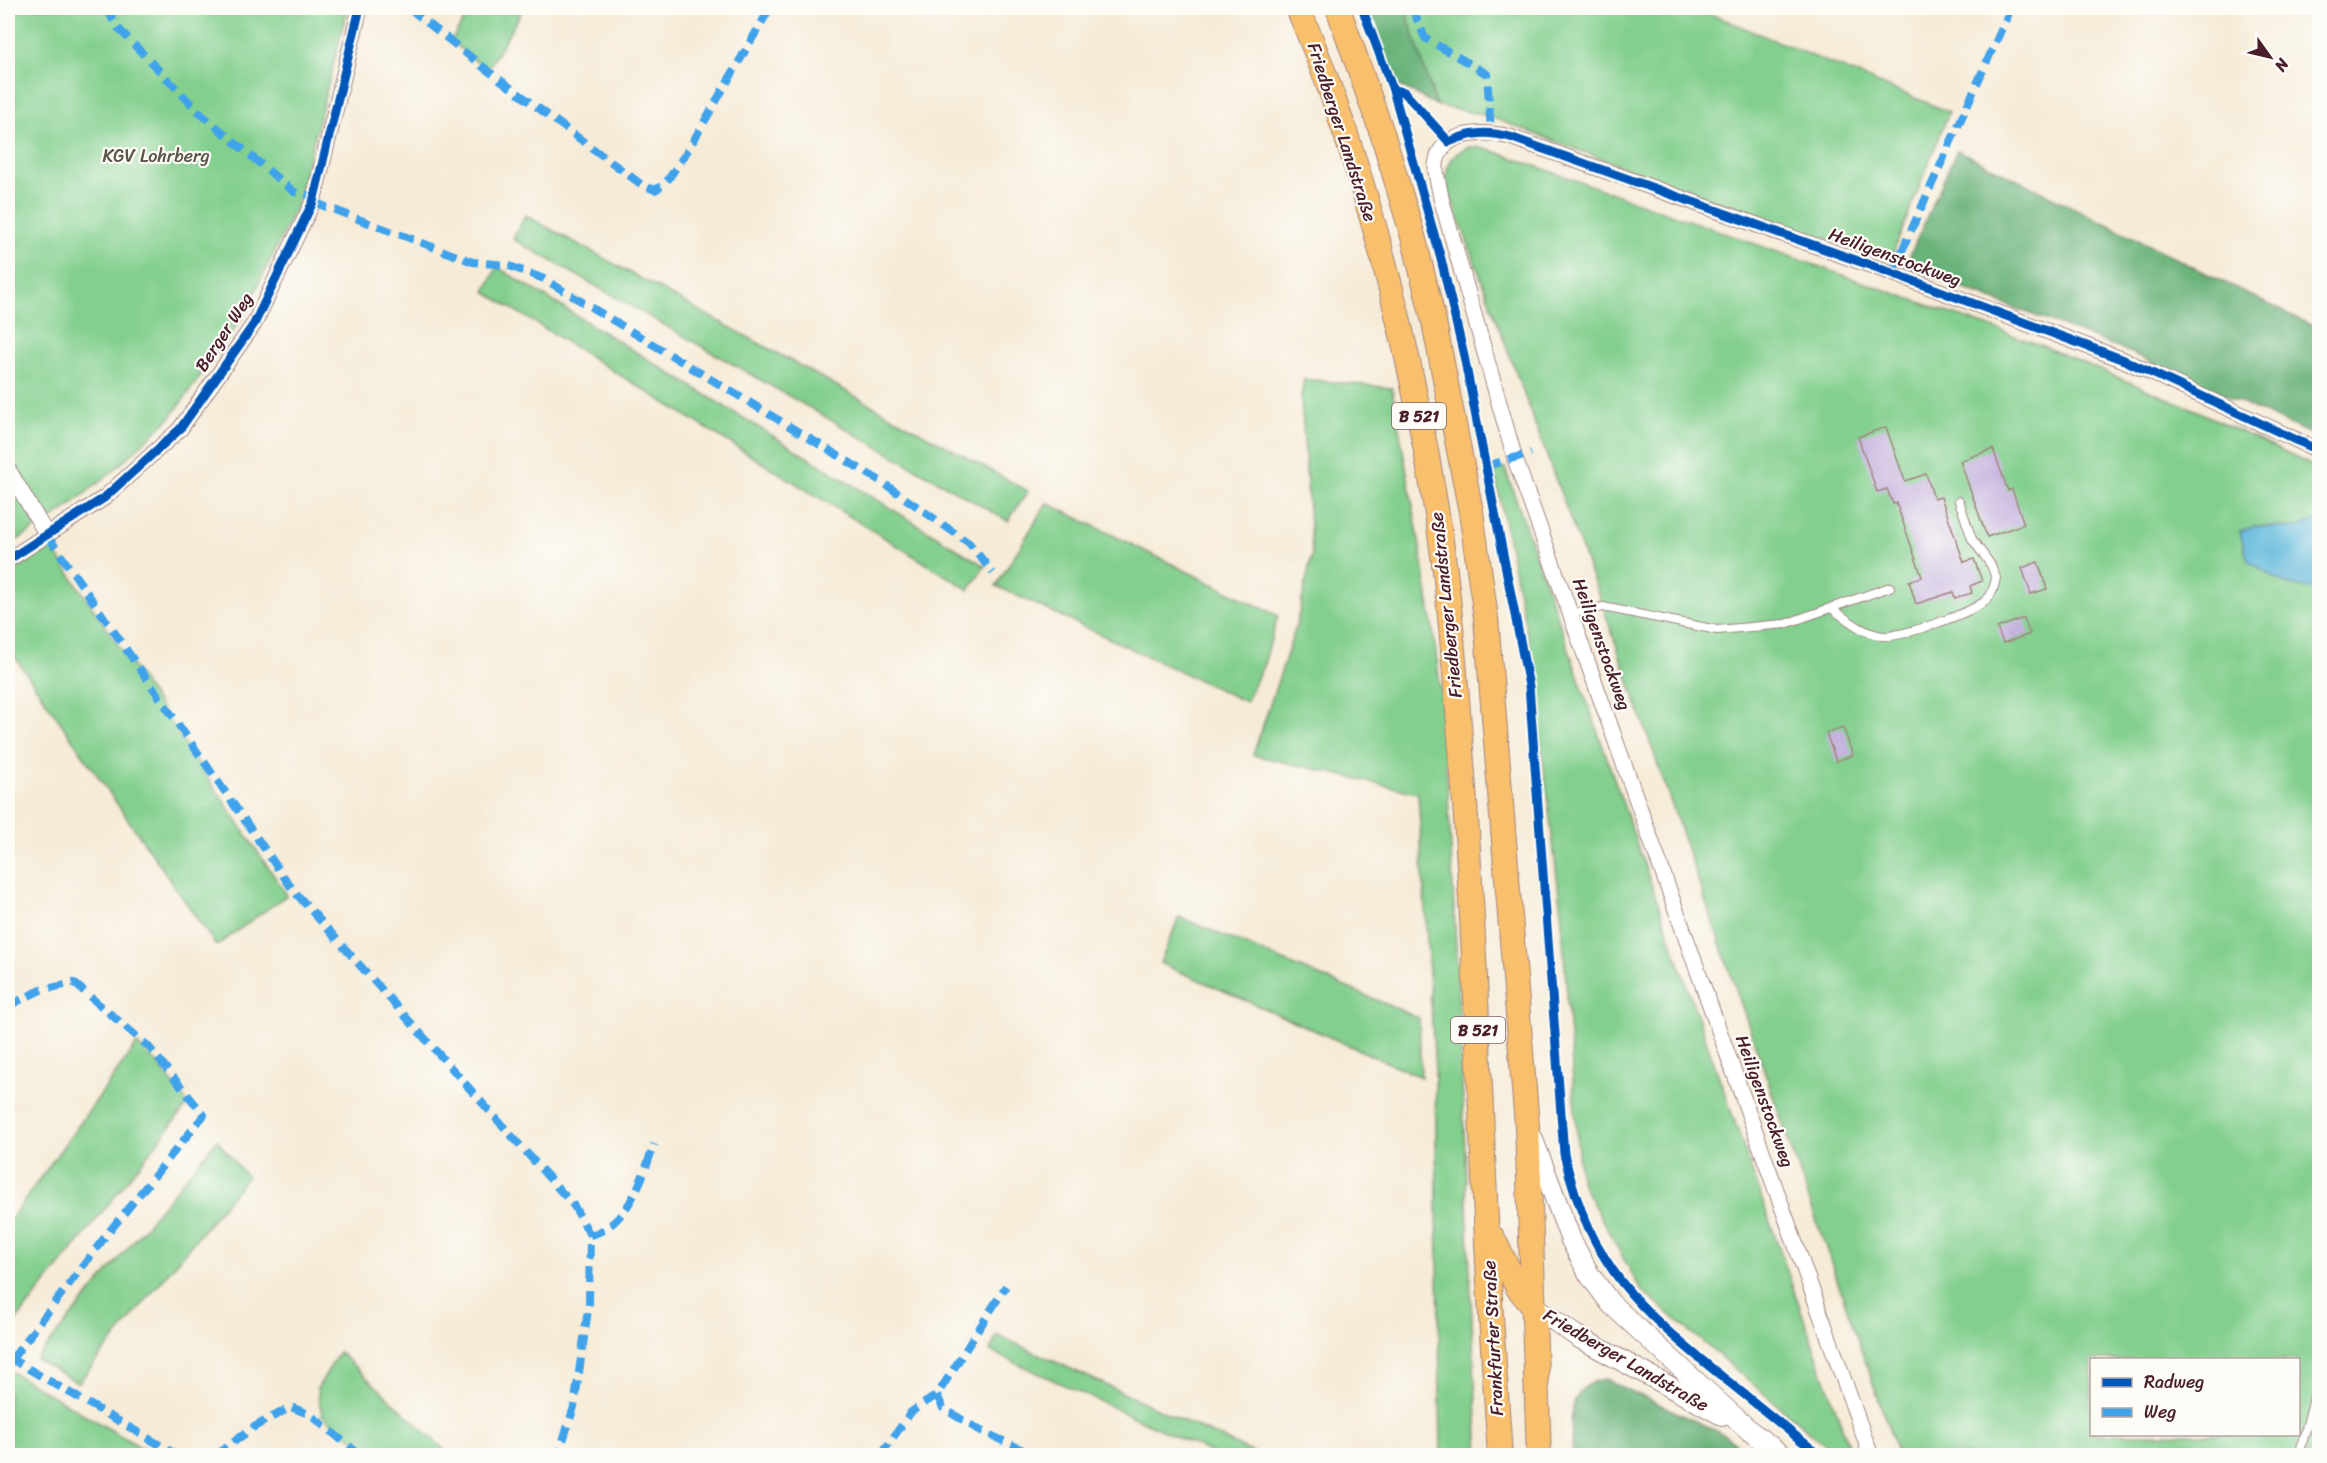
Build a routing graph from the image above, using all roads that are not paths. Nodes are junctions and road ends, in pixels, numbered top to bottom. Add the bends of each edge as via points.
1 (360, 8) edge
2 (1298, 8) edge
3 (1338, 8) edge
4 (2319, 451) edge
5 (8, 469) edge
6 (1959, 501) dead end
7 (47, 535) junction
8 (8, 560) edge
9 (1890, 588) dead end
10 (1831, 608) junction
11 (1571, 614) junction
12 (1527, 1126) junction
13 (1486, 1221) junction
14 (1533, 1306) junction
15 (2319, 1374) edge
16 (1750, 1431) junction
17 (1500, 1455) edge
18 (1539, 1455) edge
19 (1783, 1455) edge
20 (1871, 1455) edge
21 (2299, 1455) edge

1 - 7 street, Berger Weg via 313,202 254,324 180,429 104,498
2 - 13 main road, Friedberger Landstraße / B 521 via 1349,142 1380,248 1403,340 1439,529 1469,840
3 - 12 main road, Friedberger Landstraße / B 521 via 1414,240 1471,512 1486,618
4 - 11 street, Heiligenstockweg via 2124,360 1892,273 1510,137 1491,132 1468,134 1449,142 1439,153 1436,166 1442,198 1515,459
5 - 7 street
6 - 10 lane via 1972,539 1996,578 1988,599 1974,609 1886,637 1862,630
7 - 8 street, Berger Weg
9 - 10 lane
10 - 11 lane via 1785,624 1717,630 1603,607
11 - 20 street, Heiligenstockweg
12 - 14 main road, Friedberger Landstraße / B 521
12 - 16 street, Friedberger Landstraße via 1556,1203 1589,1274 1611,1304
13 - 14 main road via 1509,1275
13 - 17 main road, Frankfurter Straße / B 521
14 - 16 street, Friedberger Landstraße via 1578,1337
14 - 18 main road, B 521
15 - 21 lane
16 - 19 street, Friedberger Landstraße

